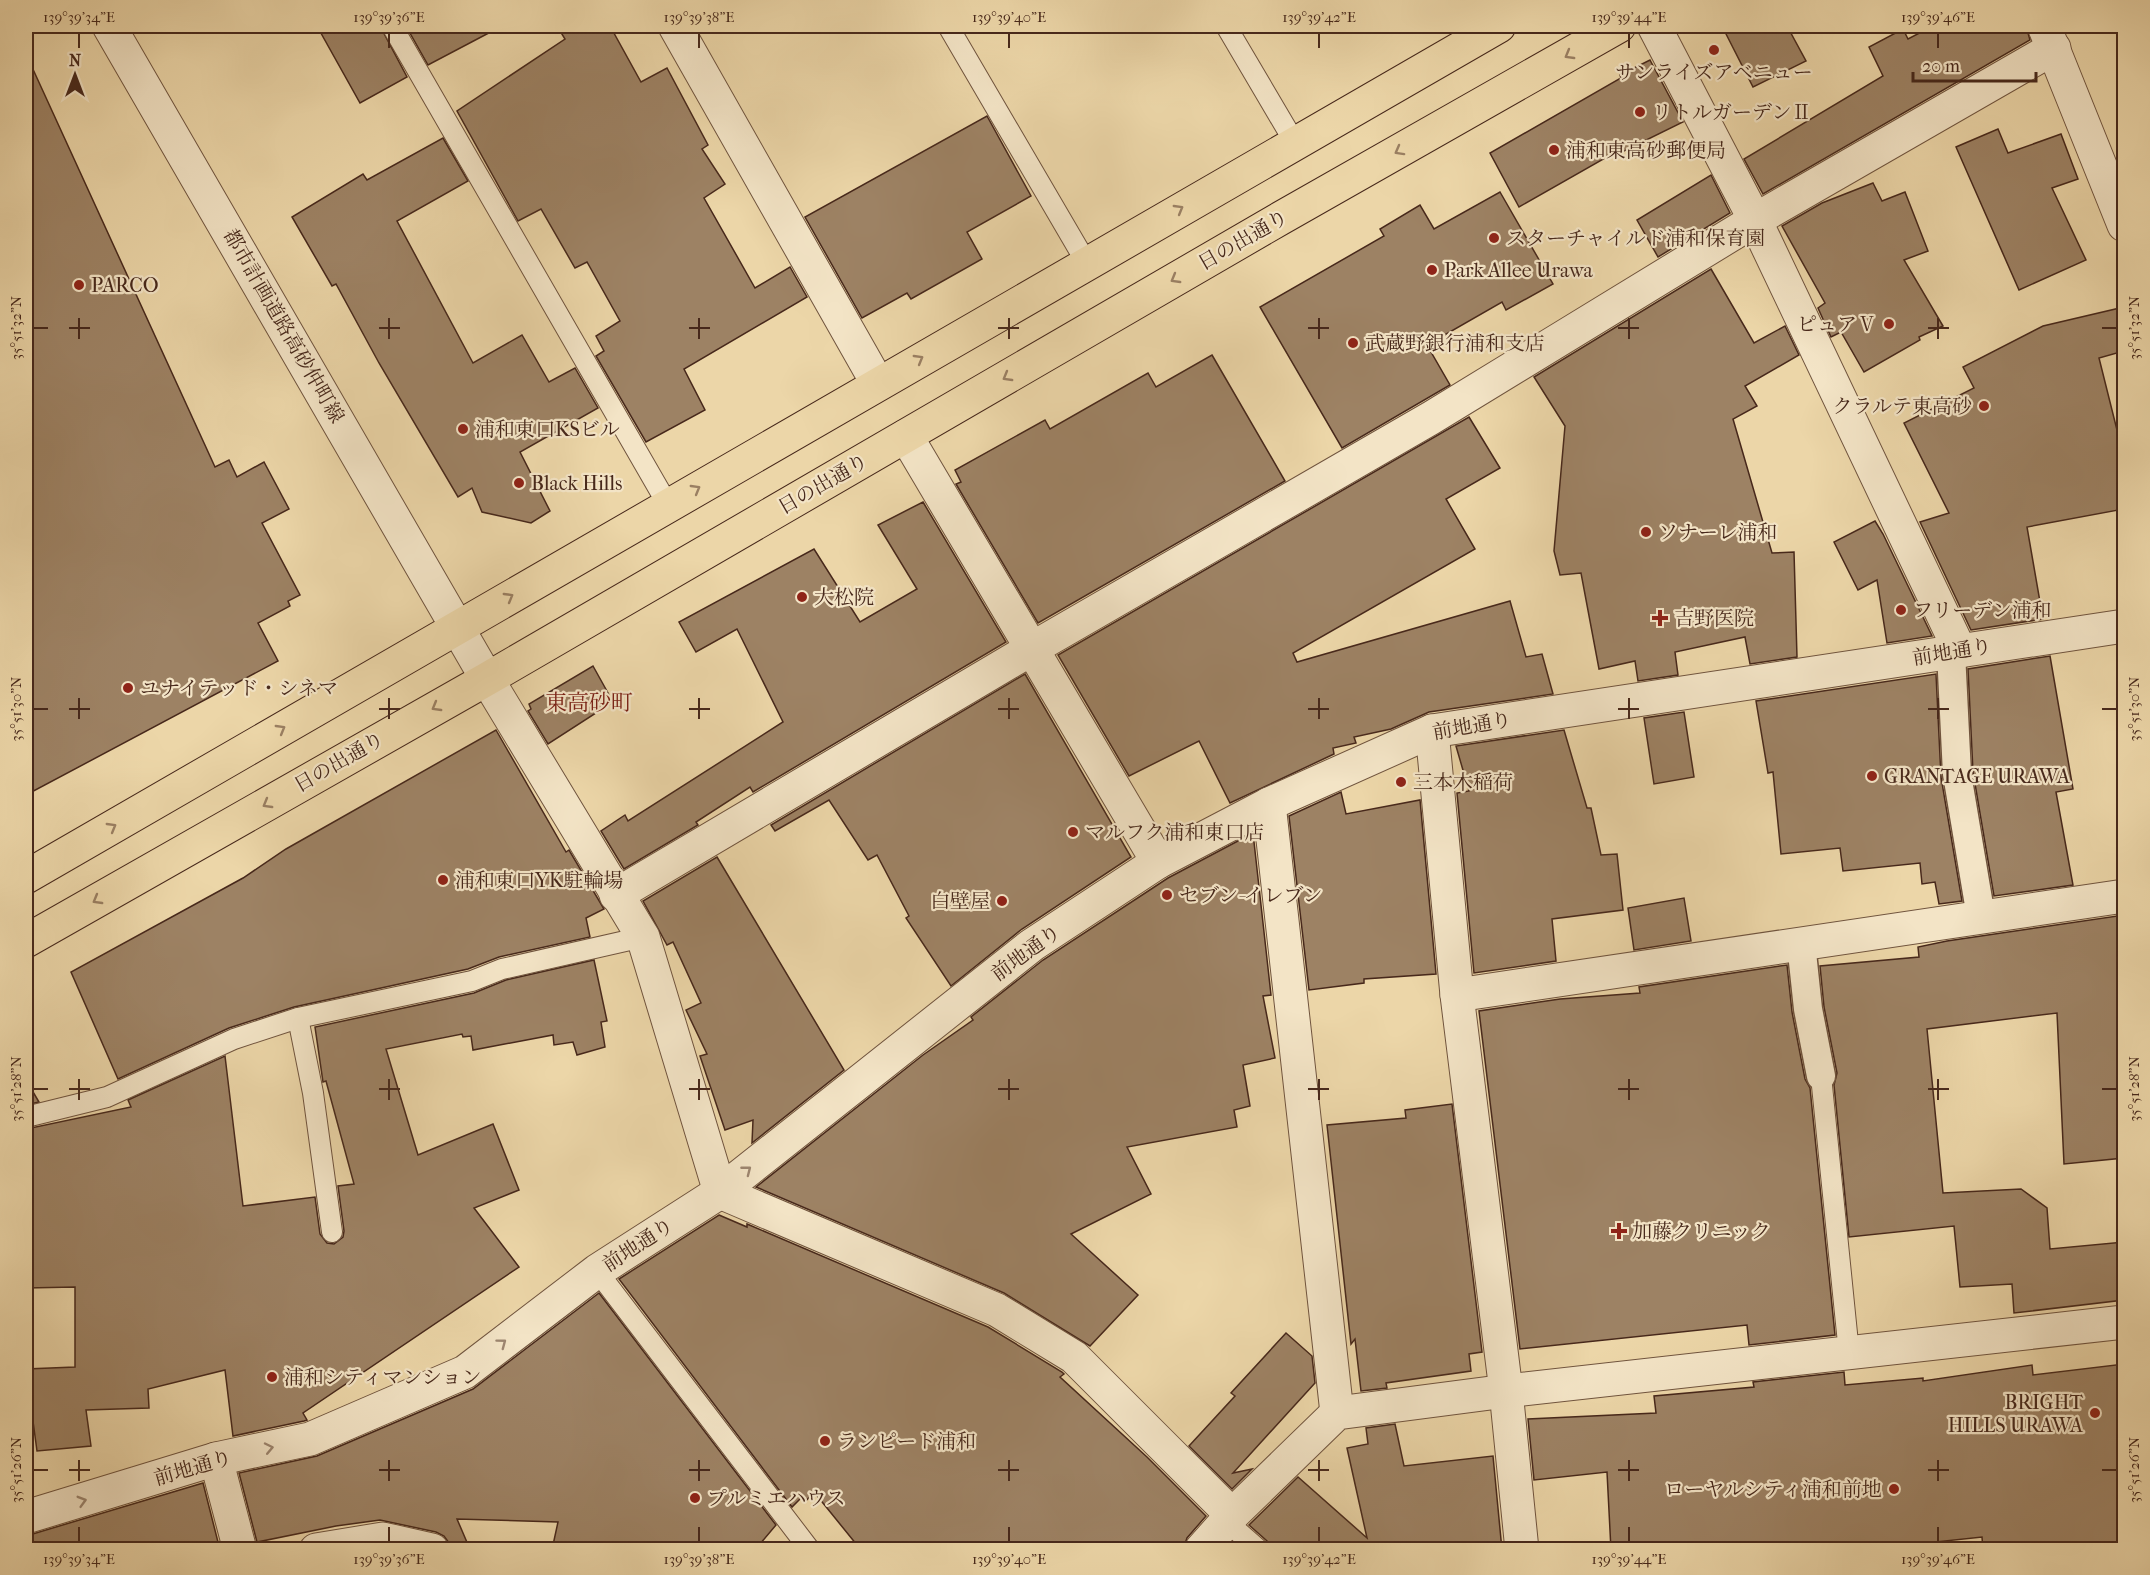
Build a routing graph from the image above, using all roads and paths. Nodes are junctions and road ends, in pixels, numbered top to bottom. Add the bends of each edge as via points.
1 (109, 26) edge
2 (392, 26) edge
3 (675, 26) edge
4 (948, 26) edge
5 (1227, 26) edge
6 (1499, 26) edge
7 (1619, 26) edge
8 (1654, 26) edge
9 (2049, 37) edge
10 (1295, 143) junction
11 (1755, 220) junction
12 (2124, 221) edge
13 (1086, 262) junction
14 (878, 384) junction
15 (906, 436) junction
16 (668, 505) junction
17 (458, 626) junction
18 (2124, 626) edge
19 (1033, 648) junction
20 (1955, 651) junction
21 (487, 679) junction
22 (1432, 731) junction
23 (1269, 804) junction
24 (1158, 862) junction
25 (26, 878) edge
26 (616, 895) junction
27 (2124, 896) edge
28 (1981, 917) junction
29 (644, 937) junction
30 (26, 941) edge
31 (1801, 943) junction
32 (1457, 995) junction
33 (298, 1018) junction
34 (1821, 1076) joint
35 (26, 1117) edge
36 (720, 1192) junction
37 (332, 1232) dead end
38 (597, 1271) junction
39 (2124, 1323) edge
40 (1849, 1353) junction
41 (1506, 1391) junction
42 (1337, 1413) junction
43 (216, 1459) junction
44 (26, 1517) edge
45 (1229, 1518) junction
46 (240, 1550) edge
47 (316, 1550) edge
48 (432, 1550) edge
49 (810, 1550) edge
50 (1201, 1550) edge
51 (1259, 1550) edge
52 (1522, 1550) edge

1 - 17 street, 都市計画道路高砂仲町線
2 - 16 lane
3 - 14 street
4 - 13 lane
5 - 10 lane
6 - 10 main road
7 -> 15 main road, 日の出通り
8 - 11 street
9 - 11 street
9 - 12 street
13 -> 10 main road
11 - 19 street via 1431,418
11 - 20 street
14 -> 13 main road
16 -> 14 main road
15 - 19 street
15 - 21 main road, 日の出通り
17 -> 16 main road
17 - 21 street, 都市計画道路高砂仲町線
25 -> 17 main road
18 - 20 street, 前地通り
19 - 24 street
19 - 26 street
20 - 22 street, 前地通り
20 - 28 street via 1957,774
21 - 26 street, 都市計画道路高砂仲町線
21 -> 30 main road, 日の出通り
22 - 23 street, 前地通り
22 - 32 street
23 - 24 street, 前地通り
23 - 42 street
36 -> 24 street, 前地通り via 1032,945
26 - 29 street, 都市計画道路高砂仲町線
27 - 28 street
28 - 31 street
29 - 33 lane via 502,969 472,981
29 - 36 street, 都市計画道路高砂仲町線
31 - 32 street
31 - 34 street
32 - 41 street
33 - 35 lane via 234,1039 107,1097
33 - 37 lane via 313,1093
34 - 40 lane
36 - 38 street, 前地通り
36 - 45 street via 997,1310 1074,1357
43 -> 38 street, 前地通り via 310,1439 465,1372
38 - 49 lane
39 - 40 street
40 - 41 street
41 - 42 street
41 - 52 street
42 - 45 street
44 -> 43 street, 前地通り
43 - 46 street
45 - 50 street
45 - 51 lane
47 - 48 street via 383,1539

